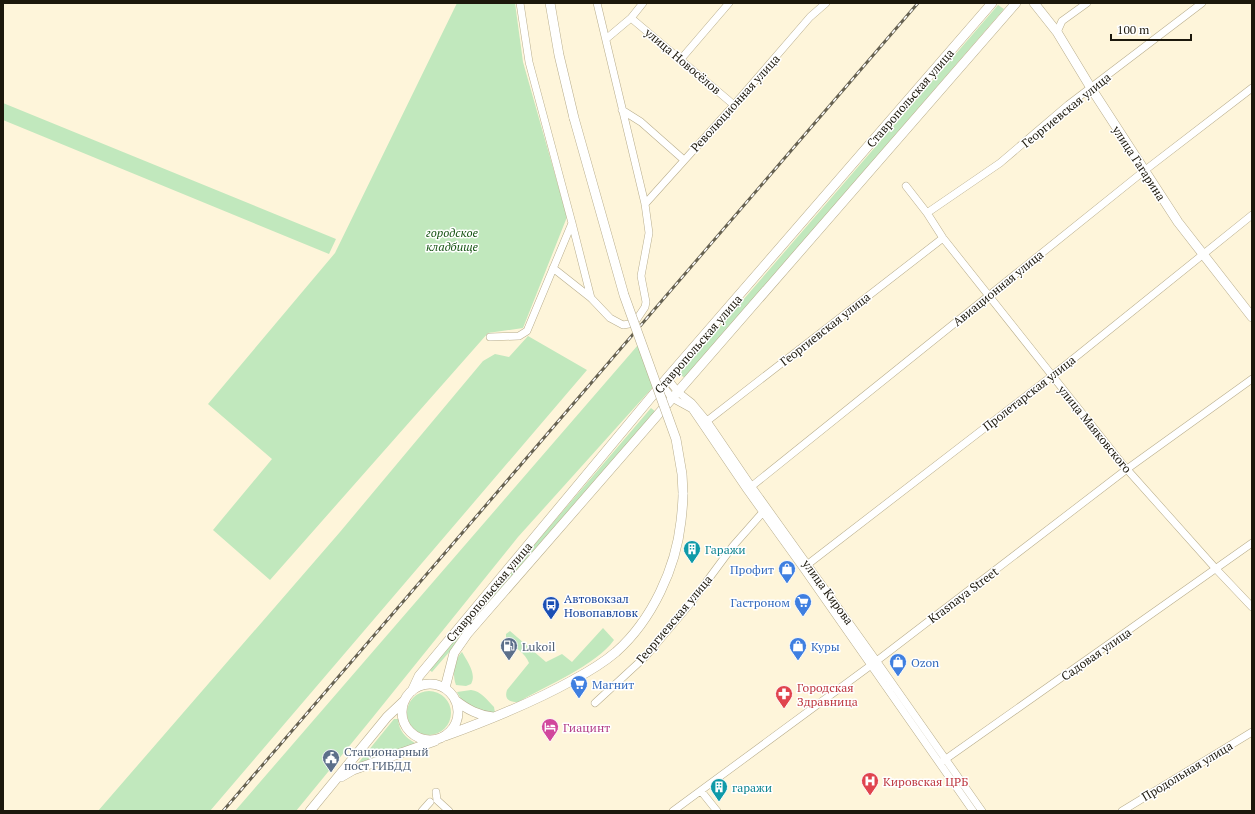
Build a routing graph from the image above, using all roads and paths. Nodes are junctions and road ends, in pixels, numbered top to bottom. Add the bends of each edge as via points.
1 (520, 3) edge
2 (550, 3) edge
3 (597, 3) edge
4 (643, 3) edge
5 (729, 3) edge
6 (826, 3) edge
7 (992, 3) edge
8 (1016, 3) edge
9 (1034, 3) edge
10 (1087, 3) edge
11 (1202, 3) edge
12 (631, 18) junction
13 (1049, 21) junction
14 (1062, 21) junction
15 (1057, 32) junction
16 (606, 39) junction
17 (680, 59) junction
18 (1091, 88) junction
19 (1252, 88) edge
20 (734, 105) junction
21 (622, 110) junction
22 (684, 160) junction
23 (1144, 171) junction
24 (906, 186) dead end
25 (645, 204) junction
26 (927, 213) junction
27 (1252, 215) edge
28 (572, 223) junction
29 (943, 238) junction
30 (1202, 254) junction
31 (553, 268) junction
32 (988, 295) junction
33 (591, 298) junction
34 (1252, 317) edge
35 (490, 337) dead end
36 (1052, 376) junction
37 (1252, 379) edge
38 (665, 382) junction
39 (675, 395) junction
40 (707, 421) junction
41 (1127, 469) junction
42 (750, 489) junction
43 (763, 512) junction
44 (1252, 543) edge
45 (806, 566) junction
46 (1216, 569) junction
47 (1252, 607) edge
48 (874, 663) junction
49 (445, 688) junction
50 (412, 691) junction
51 (406, 698) junction
52 (456, 700) junction
53 (595, 703) dead end
54 (495, 717) junction
55 (1252, 732) edge
56 (441, 737) junction
57 (942, 762) junction
58 (336, 780) junction
59 (700, 791) junction
60 (436, 792) dead end
61 (430, 802) dead end
62 (310, 811) edge
63 (422, 811) edge
64 (449, 811) edge
65 (673, 811) edge
66 (717, 811) edge
67 (973, 811) edge
68 (982, 811) edge
69 (1122, 811) edge

1 - 28 street via 529,62
2 - 54 main road, bridge via 574,118 624,295 676,439 682,474 681,522 675,550 658,596 644,619 616,652 543,696
3 - 16 street
4 - 12 street
5 - 17 street
6 - 20 street, Революционная улица via 810,17
7 - 38 main road, Ставропольская улица
8 - 39 main road, Ставропольская улица
9 - 13 main road, улица Гагарина
10 - 14 street
11 - 18 street, Георгиевская улица
12 - 16 street
12 - 17 street, улица Новосёлов
13 - 14 street
13 - 15 main road, улица Гагарина
14 - 15 street
15 - 18 main road, улица Гагарина
16 - 21 street
17 - 20 street, улица Новосёлов
18 - 23 main road, улица Гагарина
18 - 26 street, Георгиевская улица via 1000,163
19 - 23 street, Авиационная улица
20 - 22 street, Революционная улица
21 - 22 street via 641,122
21 - 25 street
22 - 25 street, Революционная улица
23 - 30 main road, улица Гагарина
23 - 32 street, Авиационная улица
24 - 26 street, улица Маяковского
25 - 33 street via 649,233 642,276 646,296 645,307 637,319 623,325 610,318
26 - 29 street, улица Маяковского
27 - 30 street, Пролетарская улица
28 - 31 street
28 - 33 street
29 - 32 street, улица Маяковского
29 - 40 street, Георгиевская улица
30 - 34 main road, улица Гагарина
30 - 36 street, Пролетарская улица
31 - 33 street
31 - 35 street via 527,331 519,336
32 - 36 street, улица Маяковского
32 - 42 street, Авиационная улица
36 - 41 street, улица Маяковского
36 - 45 street, Пролетарская улица
37 - 41 street, Krasnaya Street
38 - 39 street, улица Кирова
38 - 50 main road, Ставропольская улица via 419,676
39 - 40 street, улица Кирова via 692,403
39 - 42 street, улица Кирова via 692,409
39 - 49 main road, Ставропольская улица via 468,633 454,653
40 - 42 street, улица Кирова
41 - 46 street, улица Маяковского
41 - 48 street, Krasnaya Street
42 - 43 street, улица Кирова
42 - 45 street, улица Кирова
43 - 45 street, улица Кирова
43 - 53 street, Георгиевская улица via 646,656
44 - 46 street, Садовая улица
45 - 48 street, улица Кирова
46 - 47 street, улица Маяковского
46 - 57 street, Садовая улица
48 - 57 street, улица Кирова
48 - 59 street, Krasnaya Street
49 - 50 main road via 424,685
49 - 52 main road
50 - 51 main road
51 - 56 main road via 402,712 406,726 411,732 423,739
51 - 58 main road via 387,717
52 - 54 main road via 467,710
52 - 56 main road via 458,716 455,724 451,731
54 - 56 main road
55 - 69 street, Продольная улица
56 - 58 main road via 353,770
57 - 67 street, улица Кирова
57 - 68 street, улица Кирова
58 - 62 main road
59 - 65 street, Krasnaya Street
59 - 66 street
60 - 64 street via 437,800
61 - 63 street

